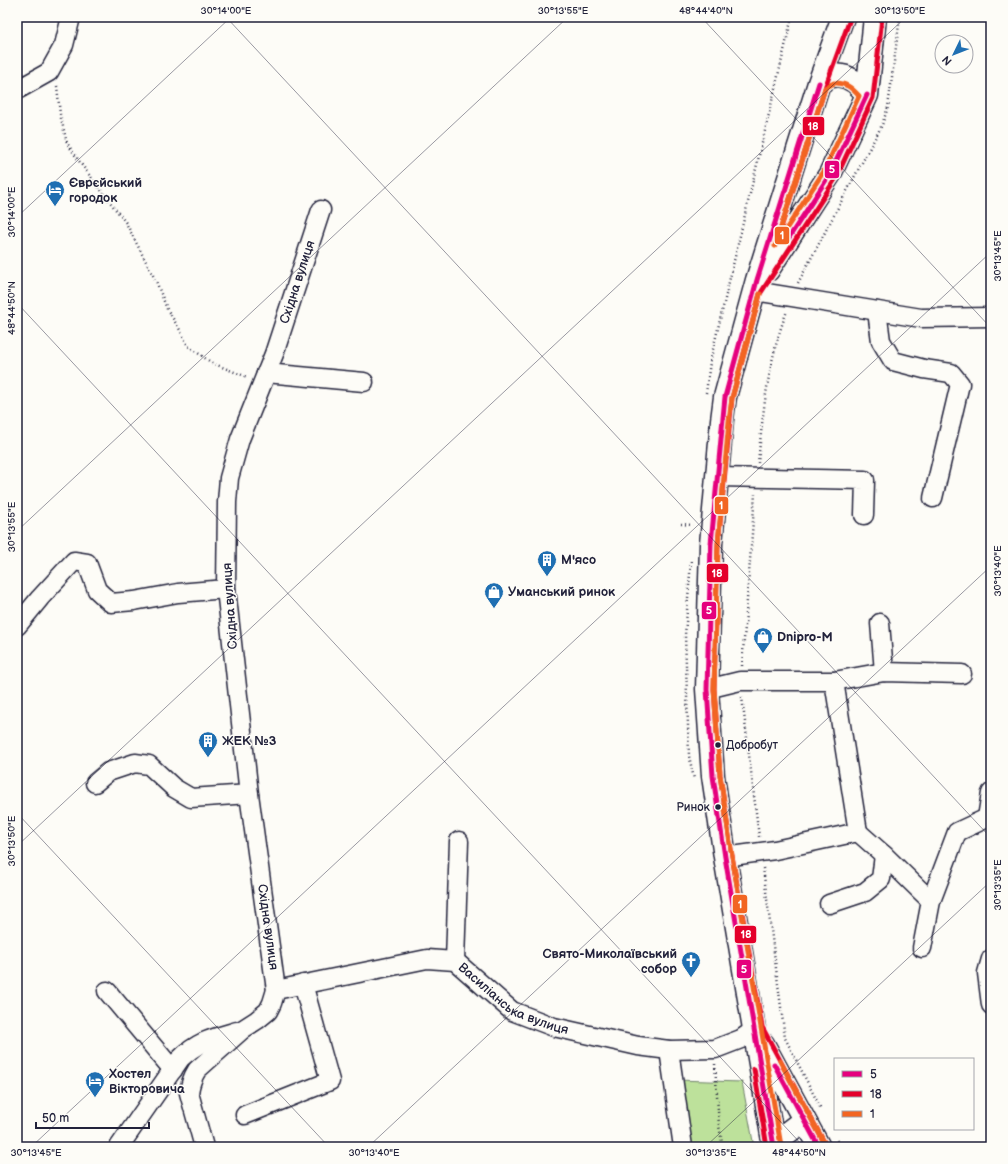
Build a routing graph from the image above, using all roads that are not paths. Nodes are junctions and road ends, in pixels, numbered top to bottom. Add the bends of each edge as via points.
1 (71, 17) edge
2 (843, 17) edge
3 (875, 17) edge
4 (819, 83) junction
5 (17, 90) edge
6 (867, 95) junction
7 (321, 210) dead end
8 (754, 291) junction
9 (877, 311) junction
10 (991, 317) edge
11 (265, 378) junction
12 (364, 382) dead end
13 (717, 477) junction
14 (933, 498) dead end
15 (864, 515) dead end
16 (226, 589) junction
17 (880, 623) dead end
18 (17, 626) edge
19 (884, 672) junction
20 (962, 674) dead end
21 (834, 681) junction
22 (706, 689) junction
23 (95, 783) dead end
24 (991, 793) edge
25 (249, 794) junction
26 (989, 819) edge
27 (858, 832) junction
28 (459, 841) dead end
29 (884, 855) junction
30 (725, 857) junction
31 (931, 901) junction
32 (829, 904) dead end
33 (922, 948) dead end
34 (991, 959) edge
35 (455, 961) junction
36 (302, 984) junction
37 (276, 990) junction
38 (107, 991) dead end
39 (991, 1005) edge
40 (243, 1029) junction
41 (755, 1029) junction
42 (669, 1050) junction
43 (173, 1070) junction
44 (245, 1115) dead end
45 (813, 1115) junction
46 (827, 1142) edge
47 (774, 1145) edge
48 (119, 1147) edge
49 (204, 1147) edge
50 (683, 1147) edge

1 - 5 street via 64,45 49,72
2 - 4 main road
3 - 6 main road
4 - 6 main road via 833,76 847,77 858,84
4 - 8 main road
6 - 8 main road via 830,174
7 - 11 street, Східна вулиця
8 - 9 street
8 - 13 main road via 725,396
9 - 10 street via 921,318
9 - 14 street via 881,341 893,361 952,373 960,384
11 - 12 street
11 - 16 street, Східна вулиця via 240,439 229,478
13 - 15 street via 865,480
13 - 22 main road via 710,544
16 - 18 street via 111,603 97,590 87,563 74,561
16 - 25 street, Східна вулиця
17 - 19 street
19 - 20 street
19 - 21 street
21 - 22 street via 740,681
21 - 27 street
22 - 30 main road via 712,776
23 - 25 street via 108,772 135,764 149,765 174,788 191,798
24 - 26 street
25 - 37 street, Східна вулиця
26 - 31 street via 957,832
27 - 29 street
27 - 30 street via 775,850
28 - 35 street
29 - 31 street
29 - 32 street via 881,879 865,892
30 - 41 main road
31 - 33 street
34 - 39 street via 987,973
35 - 36 street, Василіанська вулиця via 427,959
35 - 42 street, Василіанська вулиця via 512,1011 554,1027 638,1046
36 - 37 street, Василіанська вулиця
36 - 44 street via 330,1081
37 - 40 street via 268,1010
38 - 43 street
40 - 43 street via 195,1046
40 - 49 street via 192,1077 189,1093
41 - 42 street, Василіанська вулиця via 741,1039 715,1049
41 - 45 main road
41 - 47 main road
42 - 50 street
43 - 48 street
45 - 46 main road
45 - 47 main road

